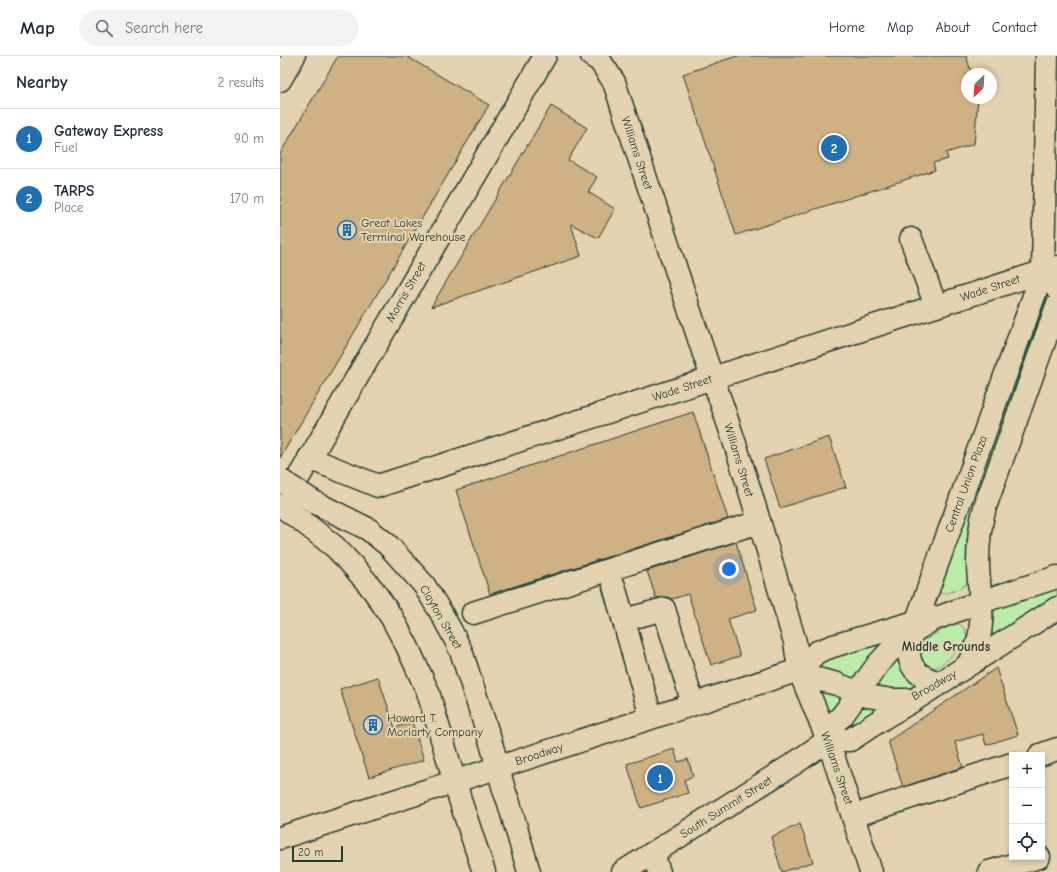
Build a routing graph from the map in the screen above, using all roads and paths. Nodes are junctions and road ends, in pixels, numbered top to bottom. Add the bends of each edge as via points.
1 (294, 56) edge
2 (545, 56) edge
3 (592, 56) edge
4 (1047, 56) edge
5 (280, 80) edge
6 (911, 239) dead end
7 (1050, 269) edge
8 (1057, 290) edge
9 (936, 306) junction
10 (1057, 306) edge
11 (712, 378) junction
12 (309, 458) junction
13 (280, 480) edge
14 (280, 507) edge
15 (759, 522) junction
16 (1057, 578) edge
17 (614, 586) dead end
18 (975, 604) junction
19 (1057, 608) edge
20 (473, 613) dead end
21 (624, 620) junction
22 (914, 627) junction
23 (968, 664) junction
24 (799, 670) junction
25 (939, 683) junction
26 (858, 692) junction
27 (914, 700) junction
28 (693, 704) junction
29 (651, 718) junction
30 (828, 740) junction
31 (1057, 749) edge
32 (1045, 753) edge
33 (1009, 765) edge
34 (499, 767) junction
35 (454, 781) junction
36 (853, 816) junction
37 (280, 838) edge
38 (1057, 851) edge
39 (1045, 855) edge
40 (1029, 860) edge
41 (656, 863) edge
42 (484, 872) edge
43 (529, 872) edge
44 (623, 872) edge
45 (871, 872) edge
46 (989, 872) edge

1 - 5 street
2 - 12 street, Morris Street
3 - 11 street, Williams Street via 600,61 614,82
4 - 7 street, Central Union Plaza
6 - 9 street
7 - 8 street
7 - 9 street, Wade Street
7 - 22 street, Central Union Plaza
9 - 11 street, Wade Street
10 - 18 street, Central Union Plaza via 985,506 979,536
11 - 12 street, Wade Street via 378,486
11 - 15 street, Williams Street
12 - 14 street, Morris Street
13 - 34 street, Clayton Street, bridge via 314,502 368,529 388,545 424,585 461,651
14 - 35 street, bridge via 335,547 374,591 392,618 428,692
15 - 20 street
15 - 24 street, Williams Street via 795,642
16 - 18 street
17 - 21 street
18 - 22 street
18 - 23 street, Central Union Plaza via 981,619 978,644
19 - 23 street, Broadway
21 - 28 street via 664,609
21 - 29 street
22 - 24 street, Broadway via 833,646 817,652
22 - 25 street, Central Union Plaza via 909,642 910,661 914,669
22 - 26 street
23 - 25 street, Broadway
24 - 26 street, Broadway via 816,679
24 - 28 street, Broadway
24 - 30 street, Williams Street
25 - 27 street, Broadway
26 - 27 street, Broadway via 876,698
26 - 30 street via 842,716 832,724
27 - 30 street via 850,740
28 - 29 street, Broadway
29 - 34 street, Broadway
30 - 36 street, Williams Street
30 - 41 street, South Summit Street
31 - 32 street
33 - 36 street
34 - 35 street, Broadway
34 - 43 street, Clayton Street
35 - 37 street, Broadway
35 - 42 street
36 - 45 street, Williams Street
38 - 39 street
40 - 46 street
41 - 44 street, South Summit Street

